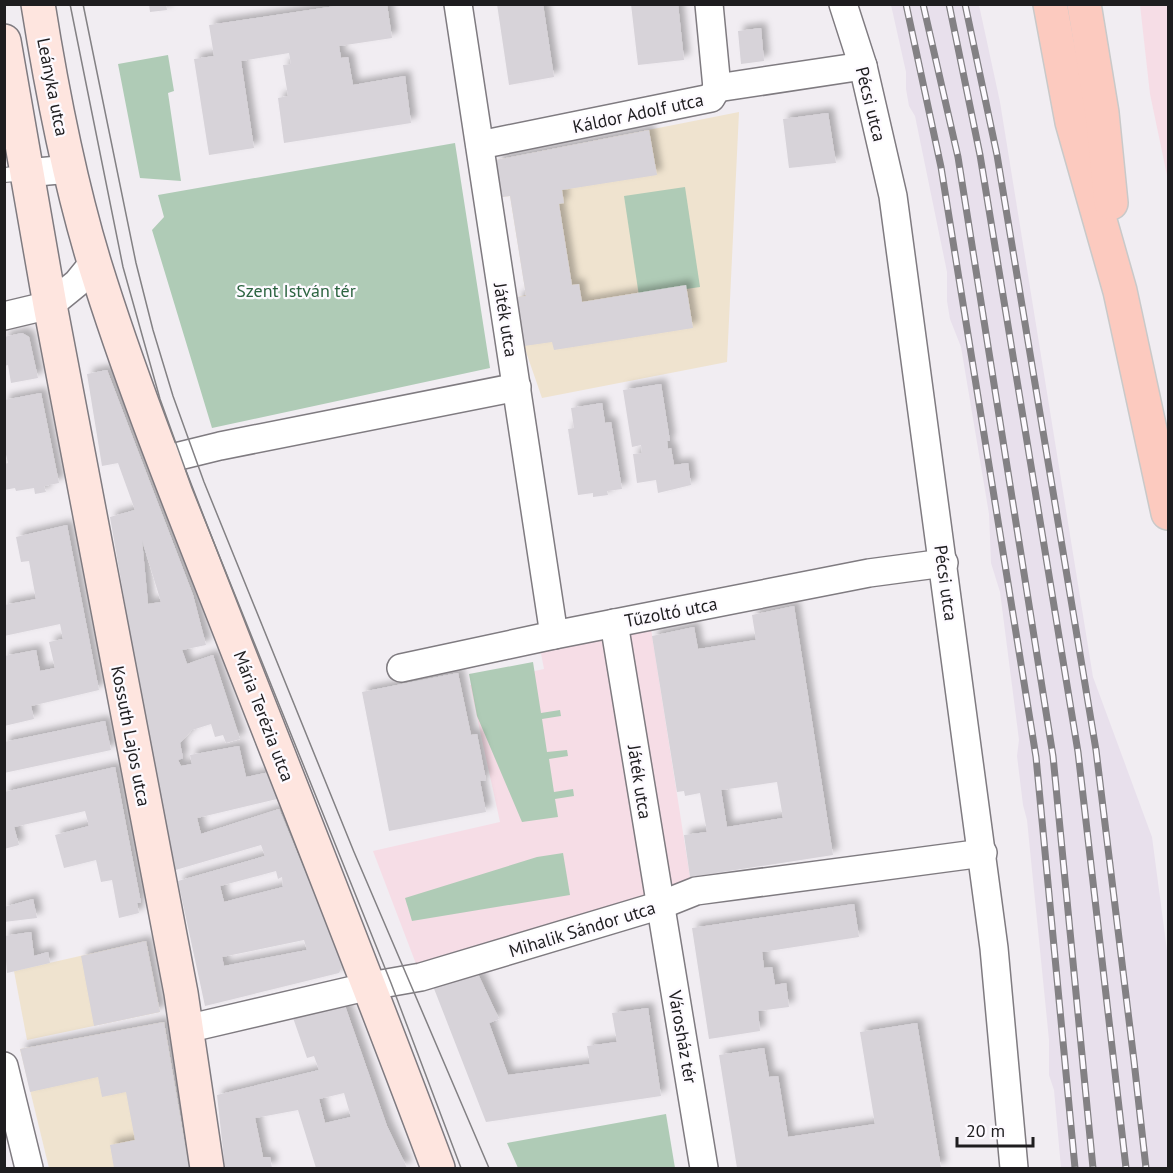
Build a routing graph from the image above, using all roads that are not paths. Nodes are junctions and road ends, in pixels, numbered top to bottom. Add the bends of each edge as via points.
1 (38, 4) edge
2 (458, 4) edge
3 (709, 4) edge
4 (843, 4) edge
5 (1050, 4) edge
6 (1084, 4) edge
7 (4, 41) edge
8 (863, 66) junction
9 (717, 88) junction
10 (480, 145) junction
11 (70, 169) junction
12 (15, 174) edge
13 (94, 262) junction
14 (1120, 291) junction
15 (50, 304) junction
16 (4, 316) edge
17 (517, 387) junction
18 (163, 460) junction
19 (1168, 513) edge
20 (944, 563) junction
21 (614, 623) junction
22 (554, 635) junction
23 (401, 668) dead end
24 (982, 854) junction
25 (661, 905) junction
26 (370, 986) junction
27 (186, 1029) junction
28 (4, 1066) edge
29 (29, 1168) edge
30 (207, 1168) edge
31 (438, 1168) edge
32 (704, 1168) edge
33 (1014, 1168) edge

1 - 11 main road, Leányka utca
2 - 10 street, Játék utca
3 - 9 street
4 - 8 street, Pécsi utca
5 - 14 main road via 1072,122
6 - 14 main road via 1101,113
7 - 12 main road
8 - 9 street, Káldor Adolf utca
8 - 20 street, Pécsi utca via 893,196
9 - 10 street, Káldor Adolf utca via 711,98
10 - 17 street, Játék utca
11 - 12 street
11 - 13 main road
12 - 15 main road, Kossuth Lajos utca
13 - 15 street via 77,283
13 - 18 main road, Mária Terézia utca
14 - 19 main road
15 - 16 street
15 - 27 main road, Kossuth Lajos utca
17 - 18 street
17 - 22 street, Játék utca
18 - 26 main road, Mária Terézia utca
20 - 21 street, Tűzoltó utca via 869,573
20 - 24 street, Pécsi utca
21 - 22 street, Tűzoltó utca
21 - 25 street, Játék utca
22 - 23 street, Tűzoltó utca
24 - 25 street, Mihalik Sándor utca via 696,891
24 - 33 street, Pécsi utca via 1000,1001
25 - 26 street, Mihalik Sándor utca via 421,976
25 - 32 street, Városház tér
26 - 27 street, Mihalik Sándor utca
26 - 31 main road, Mária Terézia utca
27 - 30 main road, Kossuth Lajos utca
28 - 29 street

